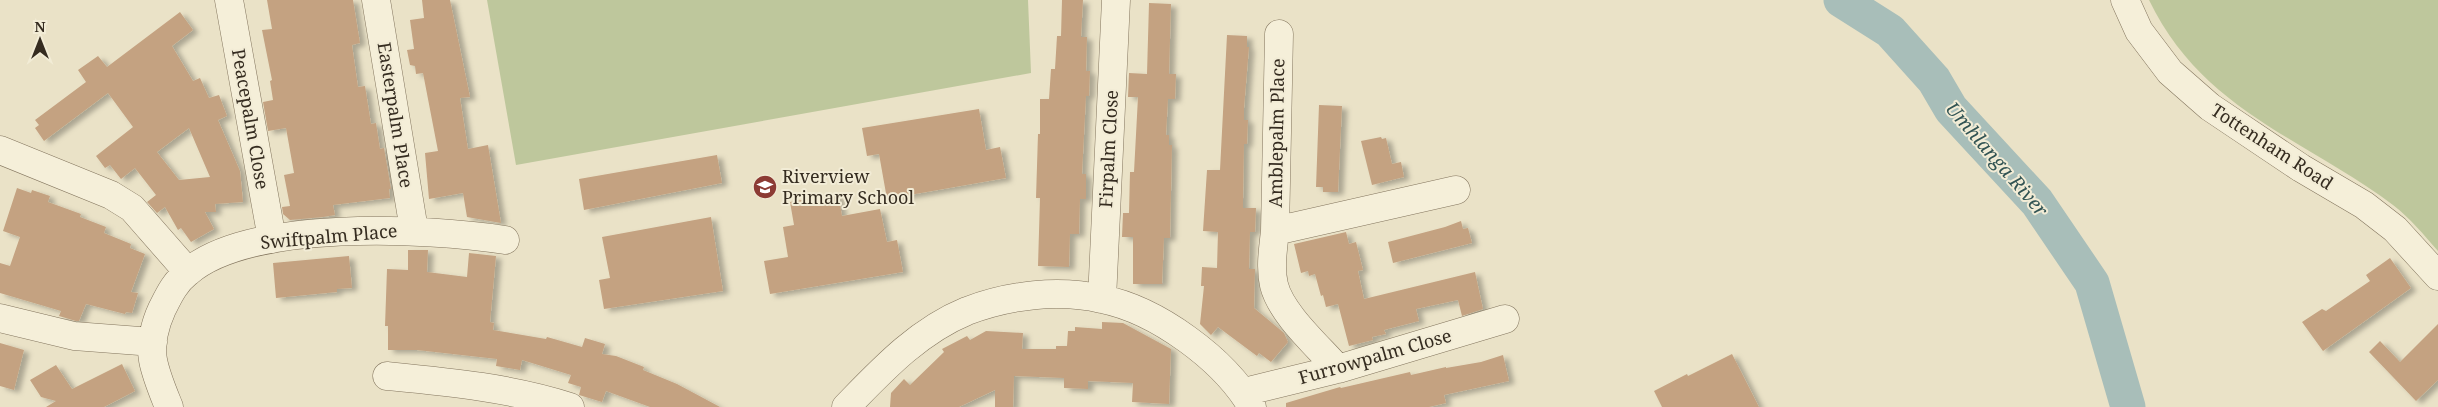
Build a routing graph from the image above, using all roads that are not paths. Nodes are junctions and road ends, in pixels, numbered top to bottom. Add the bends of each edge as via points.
1 (229, 0) edge
2 (376, 0) edge
3 (1116, 0) edge
4 (2125, 0) edge
5 (1279, 34) dead end
6 (0, 150) edge
7 (1456, 190) dead end
8 (414, 230) junction
9 (1275, 231) junction
10 (272, 239) junction
11 (505, 240) dead end
12 (188, 272) junction
13 (2438, 276) edge
14 (1102, 298) junction
15 (0, 318) edge
16 (1505, 319) dead end
17 (153, 342) junction
18 (1338, 369) junction
19 (387, 376) dead end
20 (1248, 400) edge
21 (852, 405) edge
22 (169, 407) edge
23 (570, 407) edge

1 - 10 street, Peacepalm Close
2 - 8 street, Easterpalm Place
3 - 14 street, Firpalm Close
4 - 13 street, Tottenham Road via 2139,31 2170,72 2210,108 2364,205 2395,229
5 - 9 street, Amblepalm Place
6 - 12 street via 111,195 132,208
7 - 9 street, Amblepalm Place
8 - 10 street, Swiftpalm Place
8 - 11 street, Swiftpalm Place
9 - 18 street, Amblepalm Place via 1274,286 1283,306
10 - 12 street, Swiftpalm Place via 224,250
12 - 17 street, Swiftpalm Place via 172,288 159,316
14 - 20 street via 1185,337 1210,357
14 - 21 street via 1035,295 1000,300 967,312 915,341 883,369
15 - 17 street via 74,336
16 - 18 street, Furrowpalm Close
17 - 22 street, Swiftpalm Place via 153,360
18 - 20 street, Furrowpalm Close
19 - 23 street via 458,383

